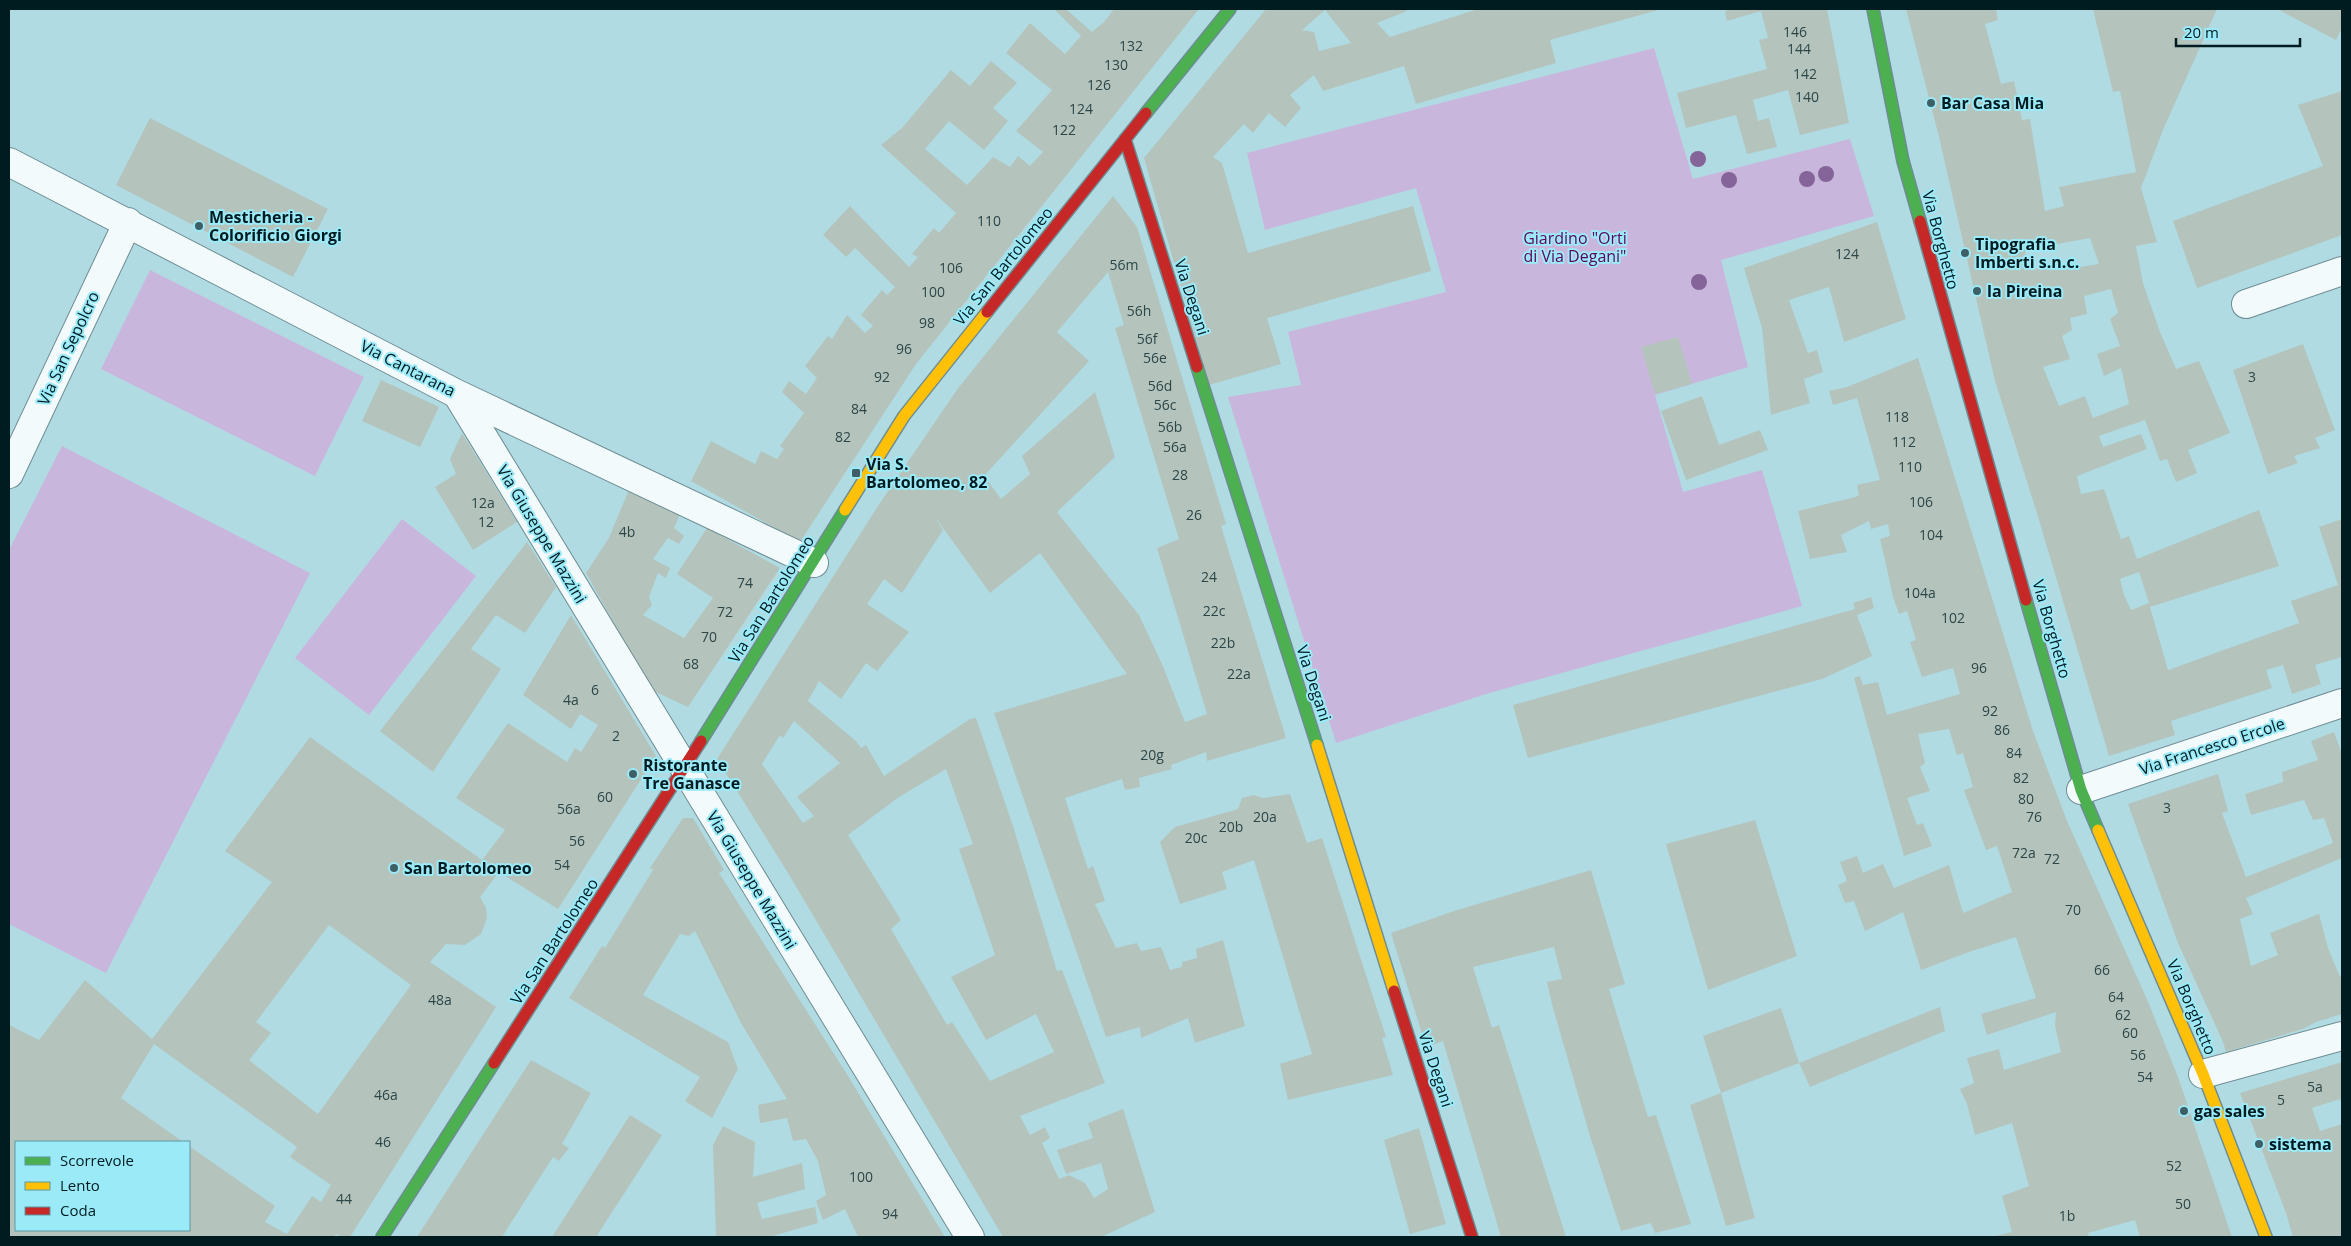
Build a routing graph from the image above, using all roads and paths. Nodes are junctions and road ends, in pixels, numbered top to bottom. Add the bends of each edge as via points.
1 (1230, 9) edge
2 (1873, 9) edge
3 (1125, 139) junction
4 (9, 162) edge
5 (128, 222) junction
6 (2342, 271) edge
7 (2246, 304) dead end
8 (458, 394) junction
9 (9, 474) edge
10 (814, 563) junction
11 (2342, 703) edge
12 (684, 769) junction
13 (2082, 790) junction
14 (2342, 1036) edge
15 (2203, 1074) junction
16 (382, 1237) edge
17 (970, 1237) edge
18 (1472, 1237) edge
19 (2266, 1237) edge

1 - 3 street, Via San Bartolomeo
2 - 13 street, Via Borghetto via 1903,161
3 - 10 street, Via San Bartolomeo via 904,416
3 - 18 street, Via Degani
4 - 5 street, Via Cantarana
5 - 8 street, Via Cantarana
5 - 9 street, Via San Sepolcro
6 - 7 street
8 - 10 street, Via Cantarana
8 - 12 street, Via Giuseppe Mazzini
10 - 12 street, Via San Bartolomeo
11 - 13 street, Via Francesco Ercole
12 - 16 street, Via San Bartolomeo
12 - 17 street, Via Giuseppe Mazzini
13 - 15 street, Via Borghetto
14 - 15 street
15 - 19 street, Via Borghetto

